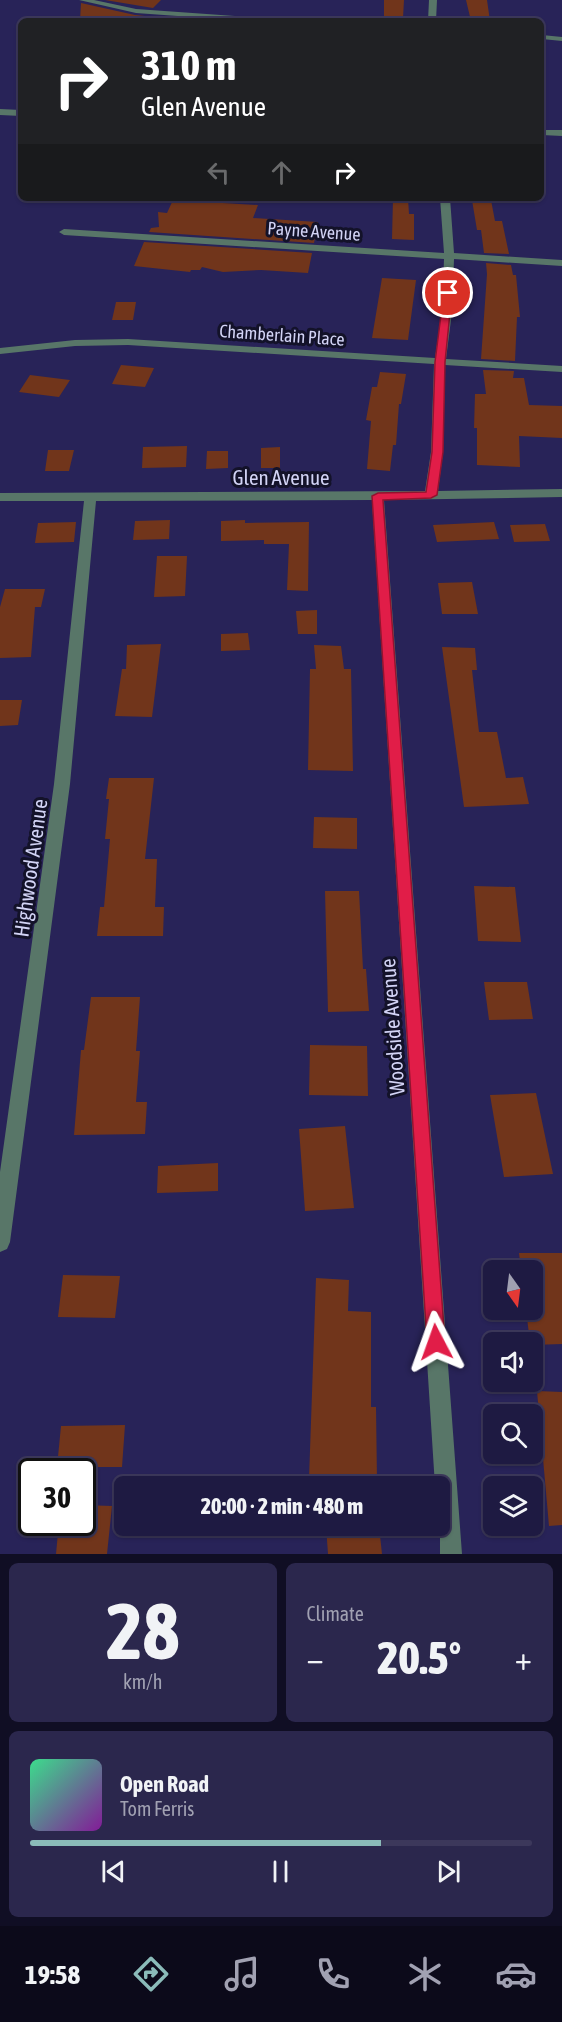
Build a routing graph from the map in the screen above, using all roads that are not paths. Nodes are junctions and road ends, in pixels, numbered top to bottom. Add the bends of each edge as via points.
1 (83, 0) edge
2 (433, 0) edge
3 (236, 18) edge
4 (432, 18) edge
5 (544, 37) edge
6 (562, 39) edge
7 (0, 112) edge
8 (18, 113) edge
9 (544, 133) edge
10 (562, 134) edge
11 (445, 201) edge
12 (64, 232) dead end
13 (449, 256) junction
14 (562, 263) edge
15 (0, 351) edge
16 (440, 362) junction
17 (562, 369) edge
18 (562, 493) edge
19 (431, 495) junction
20 (378, 496) junction
21 (0, 497) edge
22 (90, 498) junction
23 (0, 1242) edge
24 (451, 1554) edge

1 - 3 street via 136,11
2 - 4 street
5 - 6 street
7 - 8 street
9 - 10 street
11 - 13 street
12 - 13 street, Payne Avenue
13 - 14 street, Payne Avenue
13 - 16 street
15 - 16 street, Chamberlain Place via 128,342
16 - 17 street, Chamberlain Place
16 - 19 street via 437,452
18 - 19 street, Glen Avenue
19 - 20 street, Glen Avenue
20 - 22 street, Glen Avenue
20 - 24 street, Woodside Avenue
21 - 22 street, Glen Avenue
22 - 23 street, Highwood Avenue via 62,784

